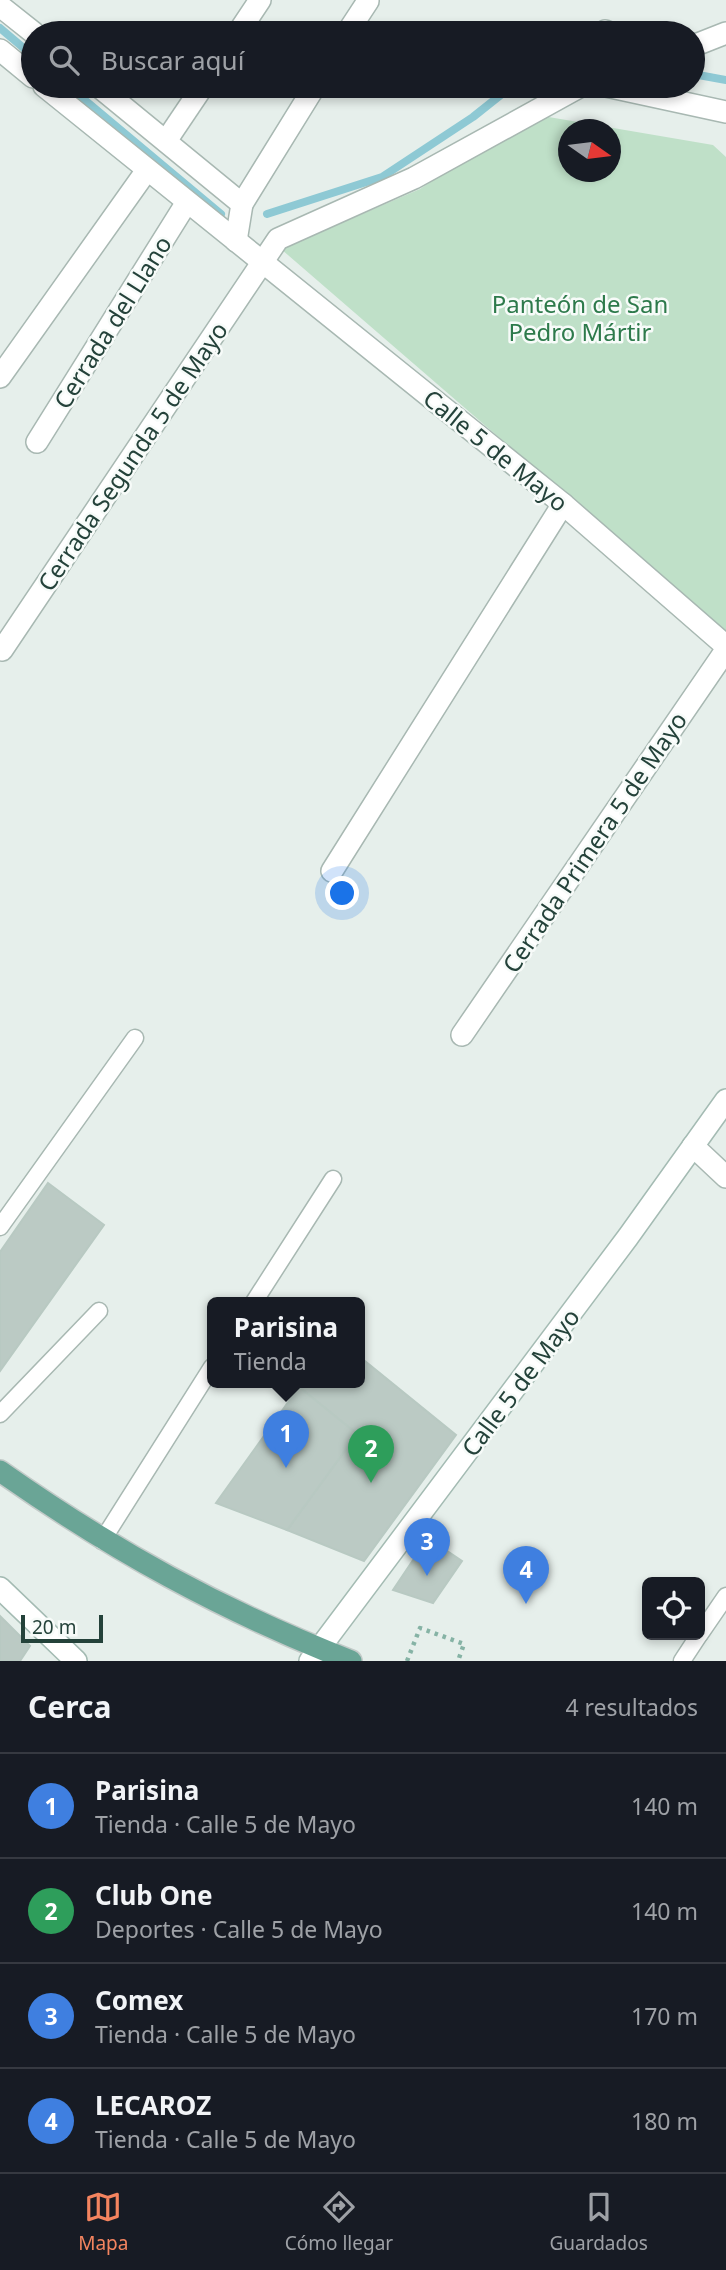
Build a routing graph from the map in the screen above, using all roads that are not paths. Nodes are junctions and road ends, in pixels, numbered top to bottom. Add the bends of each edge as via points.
1 (260, 0) edge
2 (368, 1) edge
3 (0, 6) edge
4 (246, 21) edge
5 (356, 21) edge
6 (21, 23) edge
7 (726, 33) edge
8 (705, 41) edge
9 (0, 50) edge
10 (21, 67) edge
11 (59, 98) edge
12 (113, 98) edge
13 (195, 98) edge
14 (308, 98) edge
15 (558, 98) edge
16 (661, 98) edge
17 (726, 112) edge
18 (166, 141) junction
19 (146, 170) junction
20 (187, 202) junction
21 (242, 204) junction
22 (236, 241) junction
23 (261, 261) junction
24 (0, 377) edge
25 (37, 442) dead end
26 (563, 504) junction
27 (726, 648) edge
28 (2, 650) dead end
29 (332, 871) dead end
30 (462, 1035) dead end
31 (135, 1038) dead end
32 (726, 1100) edge
33 (693, 1146) junction
34 (726, 1177) edge
35 (333, 1179) dead end
36 (0, 1227) edge
37 (257, 1297) edge
38 (99, 1311) dead end
39 (207, 1375) edge
40 (0, 1414) edge
41 (0, 1471) edge
42 (102, 1541) junction
43 (0, 1588) edge
44 (726, 1596) edge
45 (705, 1627) edge
46 (696, 1640) edge
47 (315, 1655) edge
48 (76, 1661) edge
49 (351, 1661) edge
50 (682, 1661) edge

1 - 4 street
2 - 5 street
3 - 6 street
7 - 8 street
9 - 10 street
11 - 19 street, Calle 5 de Mayo
12 - 18 street
13 - 18 street
14 - 21 street
15 - 23 street via 414,178 278,239
16 - 17 street
18 - 21 street
19 - 20 street, Calle 5 de Mayo
19 - 24 street
20 - 22 street, Calle 5 de Mayo
20 - 25 street, Cerrada del Llano
21 - 22 street
22 - 23 street, Calle 5 de Mayo
23 - 26 street, Calle 5 de Mayo
23 - 28 street, Cerrada Segunda 5 de Mayo
26 - 27 street, Calle 5 de Mayo
26 - 29 street
27 - 30 street, Cerrada Primera 5 de Mayo
31 - 36 lane
32 - 33 street, Calle 5 de Mayo
33 - 34 street
33 - 47 street, Calle 5 de Mayo
35 - 37 lane
38 - 40 lane
39 - 42 lane
41 - 42 main road
42 - 47 main road
43 - 48 street
44 - 45 lane
46 - 50 lane
47 - 49 main road

